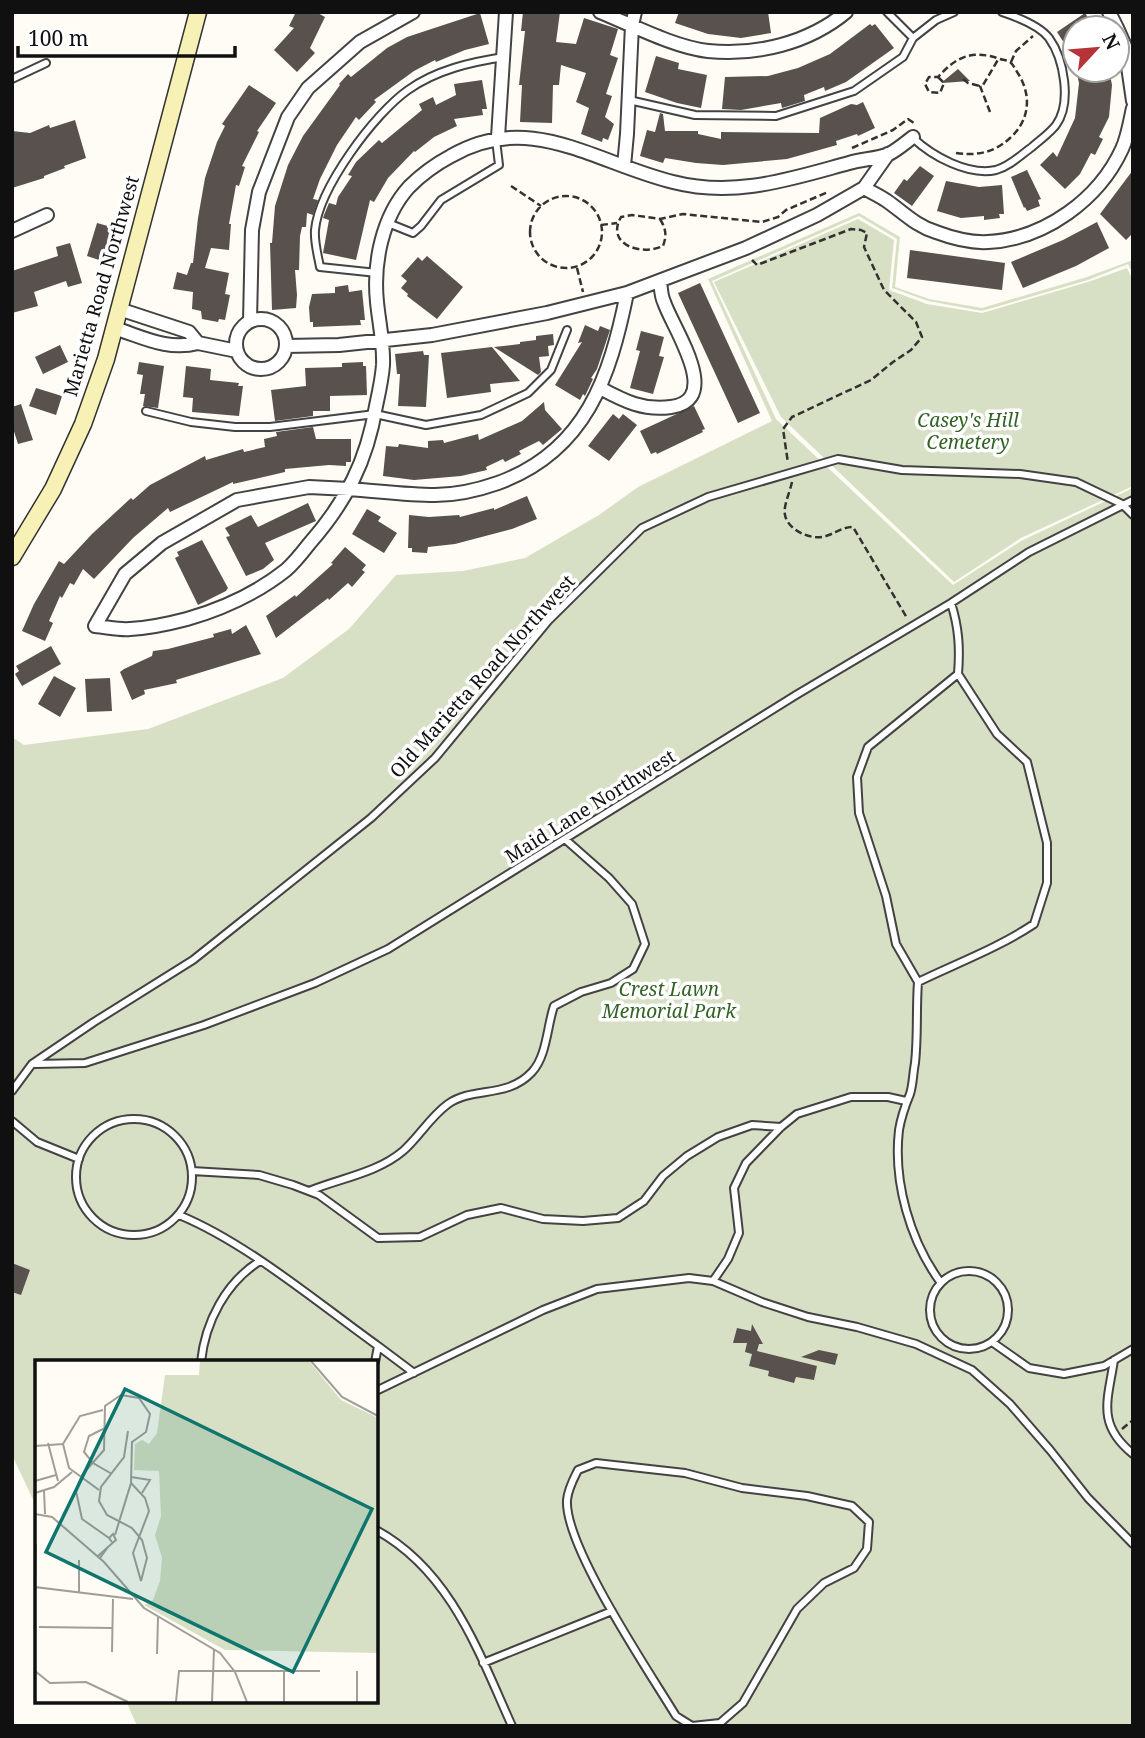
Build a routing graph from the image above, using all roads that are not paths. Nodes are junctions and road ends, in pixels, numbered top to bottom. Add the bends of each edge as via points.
1 (198, 12) edge
2 (413, 12) edge
3 (506, 12) edge
4 (600, 12) edge
5 (846, 12) edge
6 (887, 12) edge
7 (954, 12) edge
8 (1002, 12) edge
9 (634, 19) edge
10 (914, 38) junction
11 (504, 57) junction
12 (46, 64) dead end
13 (12, 79) edge
14 (629, 100) junction
15 (1133, 107) edge
16 (914, 131) joint
17 (497, 138) junction
18 (888, 154) junction
19 (624, 166) junction
20 (864, 188) junction
21 (47, 215) dead end
22 (388, 223) junction
23 (12, 231) edge
24 (377, 273) junction
25 (660, 281) junction
26 (627, 293) junction
27 (119, 309) junction
28 (250, 321) junction
29 (114, 328) junction
30 (567, 330) dead end
31 (382, 341) junction
32 (198, 343) junction
33 (286, 346) junction
34 (237, 351) junction
35 (600, 388) junction
36 (146, 411) dead end
37 (375, 414) junction
38 (349, 489) junction
39 (1133, 500) edge
40 (1122, 504) junction
41 (1133, 515) edge
42 (12, 557) edge
43 (951, 603) junction
44 (958, 674) junction
45 (566, 840) junction
46 (918, 982) junction
47 (33, 1065) junction
48 (12, 1091) edge
49 (906, 1101) junction
50 (12, 1121) edge
51 (781, 1127) junction
52 (79, 1159) junction
53 (192, 1171) junction
54 (309, 1191) junction
55 (180, 1215) junction
56 (260, 1261) junction
57 (713, 1281) junction
58 (941, 1283) junction
59 (992, 1342) junction
60 (378, 1346) junction
61 (1133, 1349) edge
62 (201, 1360) edge
63 (375, 1360) edge
64 (1114, 1360) junction
65 (414, 1373) junction
66 (378, 1390) edge
67 (1133, 1454) edge
68 (378, 1531) edge
69 (1133, 1544) edge
70 (612, 1611) junction
71 (483, 1663) junction
72 (512, 1726) edge
73 (692, 1726) edge

1 - 27 main road, Marietta Road Northwest
2 - 28 street via 360,42 308,88 288,117 260,192 252,230
3 - 11 street
4 - 9 street
5 - 9 street via 810,35 779,46 742,51 707,51 676,42
6 - 10 lane
7 - 10 lane
8 - 16 lane via 1048,36 1064,82 1057,124 1019,157 993,170 971,169 940,158 924,148
9 - 14 street
10 - 14 lane via 903,57 854,90 776,116 695,115
11 - 17 street
11 - 24 lane via 462,64 410,88 379,115 343,164 315,230 320,267
12 - 13 lane
14 - 19 street
15 - 20 street via 1122,150 1096,190 1073,211 1014,238 960,240 933,232
16 - 18 street
17 - 19 street via 524,136 548,141
17 - 22 street via 464,148 435,165 408,189
17 - 22 lane via 499,165 441,200 413,233
18 - 19 street via 755,186 706,188 673,183
18 - 20 street
20 - 25 street via 746,248
21 - 23 street
22 - 24 street
24 - 31 street
25 - 26 street
25 - 35 street via 663,301 693,369 692,394 680,406 661,409 640,407
26 - 31 street via 469,329
26 - 35 street via 616,346
27 - 29 main road, Marietta Road Northwest
27 - 32 street via 190,332
28 - 33 street via 273,322 285,335
28 - 34 street via 237,334
29 - 32 street via 169,346
29 - 42 main road, Marietta Road Northwest via 83,424 53,489
30 - 37 lane via 551,370 528,393 481,415 426,425
31 - 33 street
31 - 37 street
32 - 34 street
33 - 34 street via 279,363 260,370 249,367
35 - 38 street via 556,451 520,475 479,489 436,495
36 - 37 lane via 235,427
37 - 38 street via 364,457
38 - 38 street via 333,517 287,569 246,597 162,625 129,629 95,626 125,574 162,543 237,500 309,488
39 - 40 lane, Maid Lane Northwest
40 - 41 lane, Old Marietta Road Northwest
40 - 43 lane, Maid Lane Northwest via 1029,552
40 - 47 lane, Old Marietta Road Northwest via 1076,482 1020,474 902,470 838,458 708,496 642,528 548,621 435,758 371,818 193,960
43 - 44 lane via 960,648
43 - 45 lane, Maid Lane Northwest
44 - 46 lane via 868,747 856,777 859,813 896,944
44 - 46 lane via 997,734 1027,762 1047,843 1046,883 1034,924 1006,943
45 - 47 lane, Maid Lane Northwest via 388,949 315,982 85,1063
45 - 54 lane via 632,904 645,944 633,969 554,1006 533,1072 506,1090 449,1103 403,1150 374,1170
46 - 49 lane via 915,1059
47 - 48 lane, Old Marietta Road Northwest
49 - 51 lane via 851,1097 797,1114
49 - 58 lane via 898,1165 905,1207 918,1246
50 - 52 lane via 37,1142
51 - 54 lane via 752,1125 718,1137 687,1156 643,1201 618,1218 543,1219 500,1208 467,1215 420,1237 378,1238
51 - 57 lane via 746,1163 734,1188 739,1233
52 - 53 lane via 95,1133 109,1124 142,1119 171,1132 184,1147
52 - 55 lane via 75,1175 80,1201 97,1224 125,1236 155,1233
53 - 54 lane via 259,1175
53 - 55 lane via 192,1189
55 - 56 lane
56 - 60 lane
56 - 62 lane via 243,1272 209,1320
57 - 65 lane via 689,1278 597,1289
57 - 69 lane via 762,1303 916,1343 972,1370 1010,1404
58 - 59 lane via 932,1298 930,1315 945,1341 973,1349
58 - 59 lane via 952,1275 976,1272 1003,1291 1008,1313
59 - 64 lane via 1029,1368 1064,1374
60 - 63 lane
60 - 65 lane
61 - 64 lane
64 - 67 lane via 1107,1419 1119,1443
65 - 66 lane
68 - 71 lane via 408,1551 440,1585 465,1623
70 - 71 lane
70 - 73 lane via 676,1716
70 - 73 lane via 573,1531 566,1503 578,1470 596,1463 685,1473 742,1488 807,1496 852,1506 869,1522 867,1549 853,1568 824,1583 797,1609 743,1703 720,1723
71 - 72 lane

